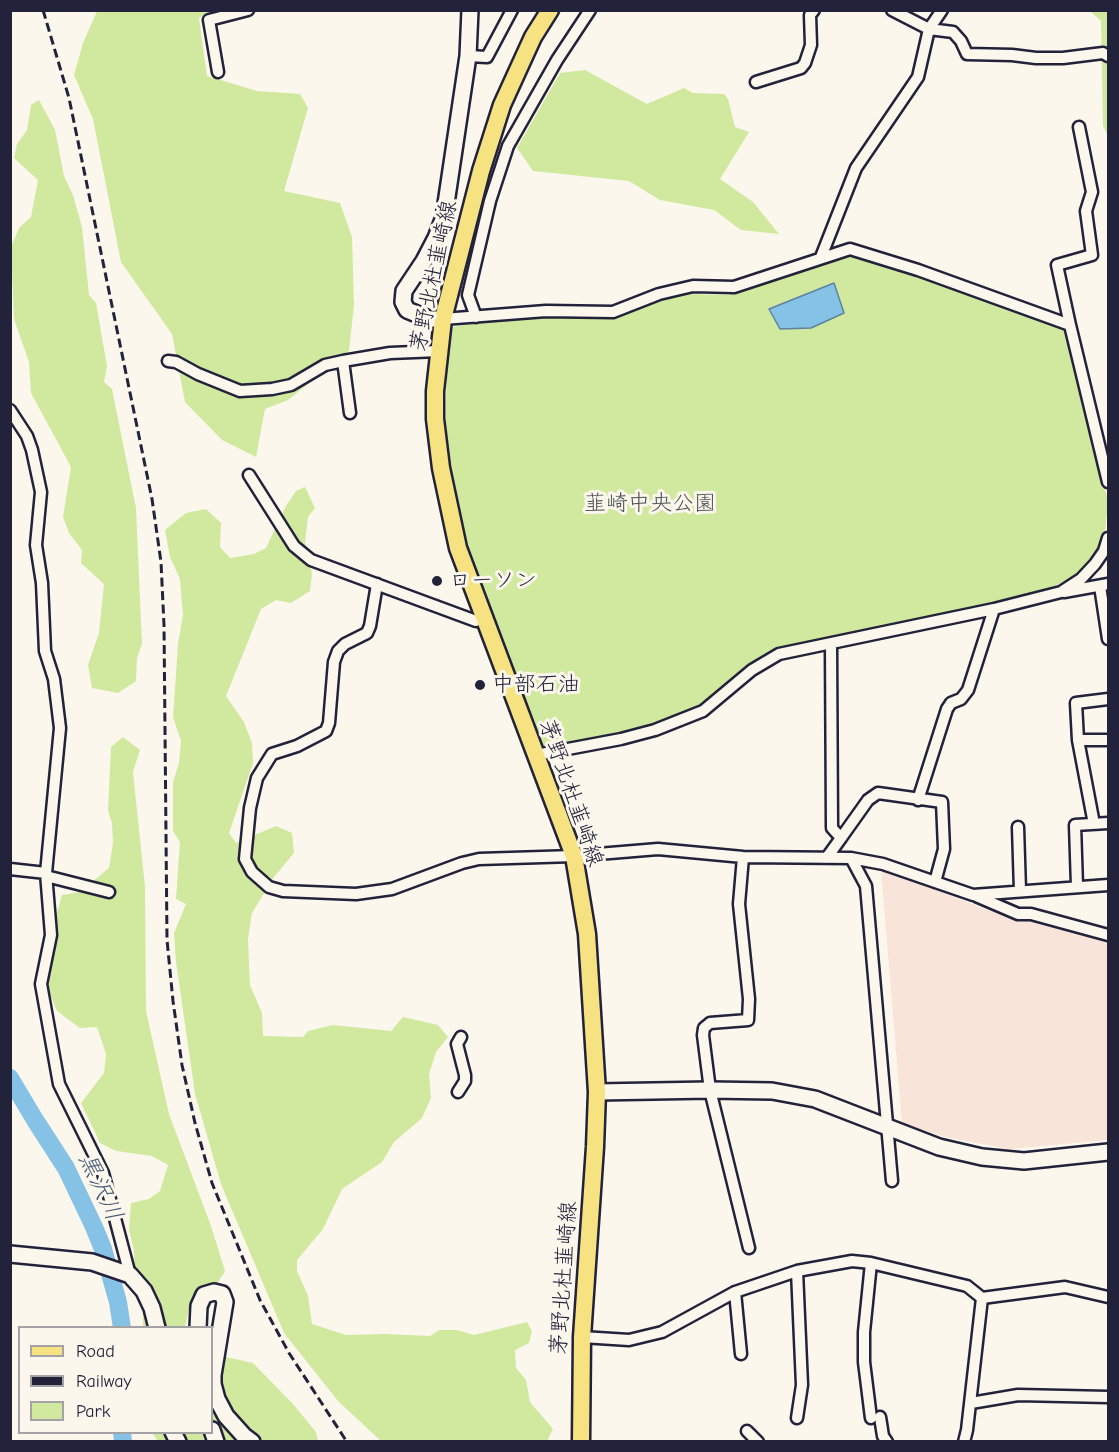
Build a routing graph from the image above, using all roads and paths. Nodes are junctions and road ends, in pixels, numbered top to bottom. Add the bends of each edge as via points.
1 (248, 10) edge
2 (470, 10) edge
3 (512, 10) edge
4 (550, 10) edge
5 (590, 10) edge
6 (814, 10) edge
7 (892, 10) edge
8 (942, 10) edge
9 (929, 29) junction
10 (468, 56) junction
11 (1108, 56) edge
12 (218, 72) dead end
13 (756, 82) dead end
14 (1079, 127) dead end
15 (821, 257) junction
16 (1067, 311) junction
17 (476, 317) junction
18 (1053, 318) junction
19 (443, 319) junction
20 (1070, 325) junction
21 (439, 351) junction
22 (168, 361) dead end
23 (343, 361) junction
24 (10, 410) edge
25 (350, 413) dead end
26 (249, 475) dead end
27 (1108, 482) edge
28 (1108, 538) edge
29 (377, 584) junction
30 (1104, 585) edge
31 (1062, 592) junction
32 (994, 609) junction
33 (483, 618) junction
34 (1108, 638) edge
35 (831, 644) junction
36 (1108, 699) edge
37 (1078, 740) junction
38 (1108, 740) edge
39 (536, 755) junction
40 (918, 800) junction
41 (1108, 823) edge
42 (1094, 824) junction
43 (1018, 826) dead end
44 (841, 838) junction
45 (574, 856) junction
46 (828, 856) junction
47 (743, 857) junction
48 (851, 858) junction
49 (10, 869) edge
50 (46, 875) junction
51 (935, 882) junction
52 (1108, 885) edge
53 (1077, 886) junction
54 (1020, 891) junction
55 (109, 892) dead end
56 (972, 895) junction
57 (1108, 935) edge
58 (460, 1037) dead end
59 (710, 1090) junction
60 (458, 1092) dead end
61 (597, 1092) junction
62 (887, 1129) junction
63 (1108, 1152) edge
64 (892, 1181) dead end
65 (749, 1248) dead end
66 (10, 1254) edge
67 (871, 1263) junction
68 (797, 1270) junction
69 (124, 1272) junction
70 (735, 1292) junction
71 (1108, 1297) edge
72 (982, 1298) junction
73 (156, 1326) edge
74 (198, 1326) edge
75 (582, 1337) junction
76 (741, 1354) dead end
77 (213, 1384) edge
78 (213, 1384) edge
79 (1108, 1397) edge
80 (970, 1403) junction
81 (797, 1418) dead end
82 (747, 1431) dead end
83 (252, 1442) edge
84 (581, 1442) edge
85 (758, 1442) edge
86 (887, 1442) edge
87 (964, 1442) edge

1 - 12 street via 209,20
2 - 10 street
3 - 10 street via 487,57
4 - 19 main road, 茅野北杜韮崎線 via 502,105
5 - 17 street via 508,146 490,201 468,295
6 - 13 street via 810,15 811,45 801,68
7 - 9 street
8 - 9 street
9 - 11 street via 953,32 967,54 1036,58 1103,53
9 - 15 street via 918,77 856,168
10 - 19 street via 444,217 424,261 404,291 407,310 429,319
14 - 16 street via 1092,192 1086,211 1092,255 1057,265
15 - 17 street via 734,287 693,286 613,312 528,312
15 - 18 street via 850,249
16 - 18 street
16 - 20 street
17 - 19 street
18 - 20 street
19 - 21 main road, 茅野北杜韮崎線
20 - 27 street
21 - 23 street via 390,353
21 - 33 main road, 茅野北杜韮崎線 via 435,419 441,468 458,548
22 - 23 street via 240,391 291,385 325,365
23 - 25 street
24 - 50 street via 29,443 41,492 36,545 45,651 54,679 60,728
26 - 29 street via 294,546 311,560
28 - 31 street via 1095,564
29 - 33 street via 476,621
29 - 45 street via 367,633 345,644 334,662 326,731 272,754 257,778 245,859 252,872 269,887 283,891 356,894 392,889 479,859
30 - 31 street
30 - 34 street
31 - 32 street
32 - 35 street
32 - 40 street via 968,690 947,709
33 - 39 main road, 茅野北杜韮崎線
35 - 39 street via 779,654 752,670 703,711 655,730
35 - 44 street via 832,828
36 - 37 street via 1076,703
37 - 38 street
37 - 42 street
39 - 45 main road, 茅野北杜韮崎線
40 - 44 street via 878,793 868,800
40 - 51 street via 942,802 944,849
41 - 42 street
42 - 53 street via 1075,825
43 - 54 street
44 - 46 street
45 - 47 street via 658,849
45 - 61 main road, 茅野北杜韮崎線 via 587,934
46 - 47 street
46 - 48 street
47 - 59 street via 739,904 749,999 747,1020 710,1023 704,1028
48 - 51 street via 883,864
48 - 62 street via 866,886
49 - 50 street
50 - 55 street
50 - 69 street via 51,935 41,984 54,1063 59,1084 103,1173
51 - 56 street
52 - 53 street
53 - 54 street
54 - 56 street
56 - 57 street via 1018,914
58 - 60 street via 457,1044 465,1081
59 - 61 street
59 - 62 street via 772,1091 815,1099
59 - 65 street
61 - 75 main road, 茅野北杜韮崎線
62 - 63 street via 981,1157 1024,1161
62 - 64 street
66 - 69 street via 92,1262
67 - 68 street via 852,1261
67 - 72 street via 967,1286
67 - 86 street via 864,1362 876,1417
68 - 70 street
68 - 81 street via 802,1385
69 - 73 street via 144,1291
70 - 75 street via 662,1332 629,1340
70 - 76 street
71 - 72 street via 1065,1287
72 - 80 street
74 - 78 street via 204,1295 222,1294 225,1302
75 - 84 main road, 茅野北杜韮崎線
77 - 83 street via 226,1416
79 - 80 street via 1018,1395
80 - 87 street
82 - 85 street

